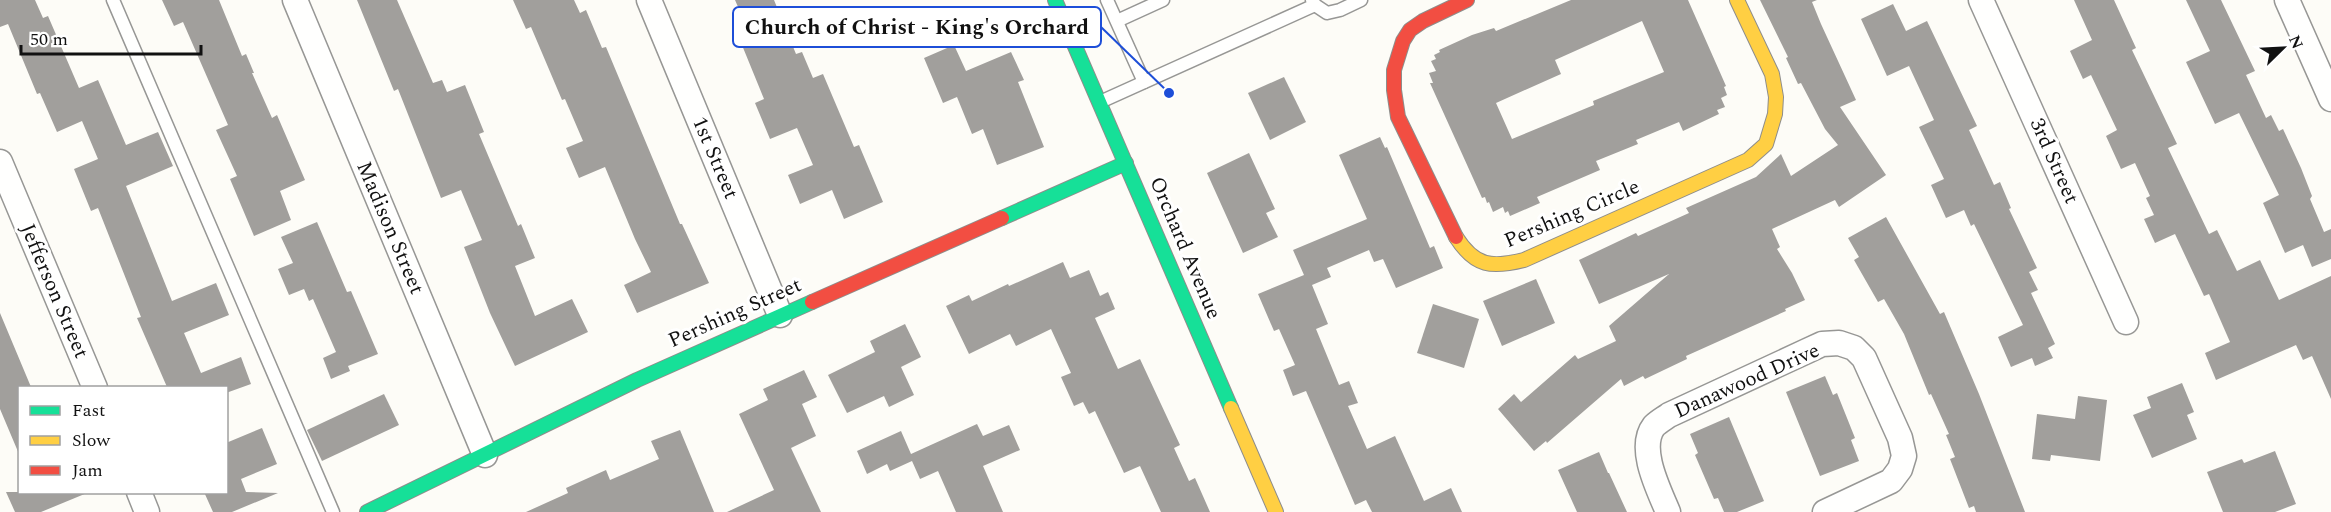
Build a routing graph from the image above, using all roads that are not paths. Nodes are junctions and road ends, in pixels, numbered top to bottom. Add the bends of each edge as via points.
1 (113, 0) edge
2 (295, 0) edge
3 (649, 0) edge
4 (1056, 0) edge
5 (1107, 0) edge
6 (1163, 0) edge
7 (1361, 0) edge
8 (1467, 0) edge
9 (1737, 0) edge
10 (1981, 0) edge
11 (2287, 0) edge
12 (1313, 2) edge
13 (1117, 21) junction
14 (1144, 82) junction
15 (2331, 99) edge
16 (1099, 102) junction
17 (0, 162) edge
18 (1126, 164) junction
19 (780, 315) junction
20 (2126, 322) dead end
21 (95, 386) edge
22 (485, 455) junction
23 (140, 494) edge
24 (147, 512) edge
25 (333, 512) edge
26 (367, 512) edge
27 (1276, 512) edge
28 (1668, 512) edge
29 (1825, 512) edge

1 - 25 lane
2 - 22 street, Madison Street
3 - 19 street, 1st Street
4 - 16 street, Orchard Avenue
5 - 13 lane
6 - 13 lane
7 - 12 lane via 1327,12
8 - 9 street, Pershing Circle via 1410,30 1396,57 1394,90 1398,117 1460,244 1480,262 1501,266 1524,260 1748,160 1766,144 1775,114 1772,74
10 - 20 street, 3rd Street
11 - 15 street
12 - 14 lane
13 - 14 lane
14 - 16 lane
16 - 18 street, Orchard Avenue
17 - 21 street, Jefferson Street
18 - 19 street, Pershing Street
18 - 27 street, Orchard Avenue
19 - 22 street, Pershing Street via 636,380
22 - 26 street, Pershing Street
23 - 24 street
28 - 29 street, Danawood Drive via 1648,453 1648,439 1654,426 1669,415 1822,344 1839,343 1854,348 1864,358 1900,438 1904,456 1891,481

